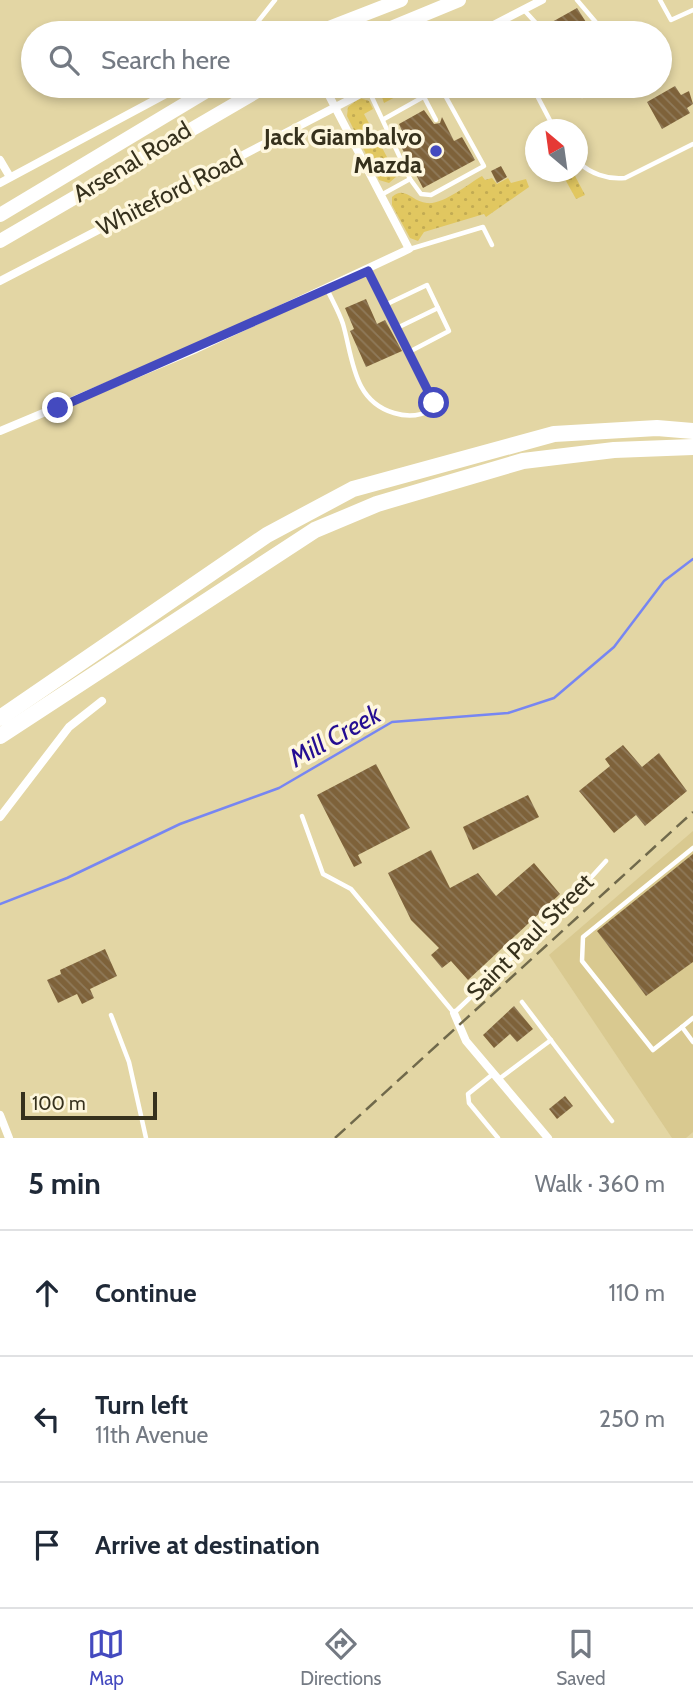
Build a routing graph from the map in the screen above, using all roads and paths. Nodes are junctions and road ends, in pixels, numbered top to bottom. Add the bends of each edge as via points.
1 (275, 0) edge
2 (401, 0) edge
3 (459, 0) edge
4 (542, 0) edge
5 (577, 0) edge
6 (660, 0) edge
7 (523, 10) junction
8 (693, 10) edge
9 (258, 21) edge
10 (348, 21) edge
11 (408, 21) edge
12 (502, 21) edge
13 (534, 21) edge
14 (595, 21) edge
15 (158, 98) edge
16 (195, 98) edge
17 (245, 98) edge
18 (330, 98) edge
19 (353, 98) edge
20 (376, 98) edge
21 (422, 98) edge
22 (425, 98) edge
23 (446, 98) edge
24 (538, 98) edge
25 (335, 107) junction
26 (384, 119) junction
27 (549, 119) edge
28 (436, 120) dead end
29 (693, 144) edge
30 (0, 160) edge
31 (588, 168) edge
32 (10, 177) junction
33 (410, 180) junction
34 (0, 183) edge
35 (381, 195) junction
36 (0, 215) edge
37 (0, 240) edge
38 (492, 245) dead end
39 (409, 249) junction
40 (368, 271) junction
41 (0, 281) edge
42 (327, 289) junction
43 (385, 305) junction
44 (438, 308) junction
45 (397, 328) junction
46 (409, 352) junction
47 (0, 431) edge
48 (693, 431) edge
49 (693, 447) edge
50 (102, 701) dead end
51 (0, 718) edge
52 (0, 736) edge
53 (302, 816) dead end
54 (0, 817) edge
55 (693, 848) edge
56 (606, 861) dead end
57 (522, 1002) dead end
58 (454, 1013) junction
59 (111, 1015) dead end
60 (693, 1018) edge
61 (682, 1027) junction
62 (551, 1040) junction
63 (693, 1042) edge
64 (496, 1076) junction
65 (0, 1115) edge
66 (612, 1121) dead end
67 (9, 1138) edge
68 (146, 1138) edge
69 (498, 1138) edge
70 (548, 1138) edge

1 - 9 lane
2 - 10 highway
3 - 11 highway
4 - 7 street
5 - 14 lane
6 - 8 lane via 671,20
7 - 12 street
7 - 13 lane
15 - 32 street
16 - 36 highway, Arsenal Road
17 - 37 highway, Arsenal Road
18 - 25 street
19 - 25 street, Whiteford Road
20 - 26 lane
21 - 26 lane
22 - 28 lane
23 - 33 lane via 484,166 431,195 421,194
24 - 27 lane
25 - 35 street
25 - 41 street, Whiteford Road
26 - 33 lane
29 - 31 lane via 625,178 613,180
30 - 32 street
32 - 34 street
33 - 35 lane
35 - 39 street
38 - 39 lane via 483,227
39 - 40 street
40 - 42 street
40 - 43 lane
42 - 46 lane via 342,322 353,369 368,398 383,410 421,416 434,403
42 - 47 street
43 - 44 lane via 427,285
43 - 45 lane
44 - 45 lane
44 - 46 lane via 449,331
45 - 46 lane
48 - 51 highway via 657,428 554,434 353,489 267,535
49 - 52 highway via 523,461 377,504 315,530
50 - 54 street via 69,727
53 - 58 lane via 323,874 351,889
55 - 61 lane via 583,937 582,961 653,1050
56 - 58 lane, Saint Paul Street via 556,916
57 - 62 lane
58 - 64 street via 466,1041
59 - 68 lane via 129,1062
60 - 61 lane
61 - 63 lane
62 - 64 lane
62 - 66 lane
64 - 69 lane via 468,1094 469,1103
64 - 70 street
65 - 67 street

